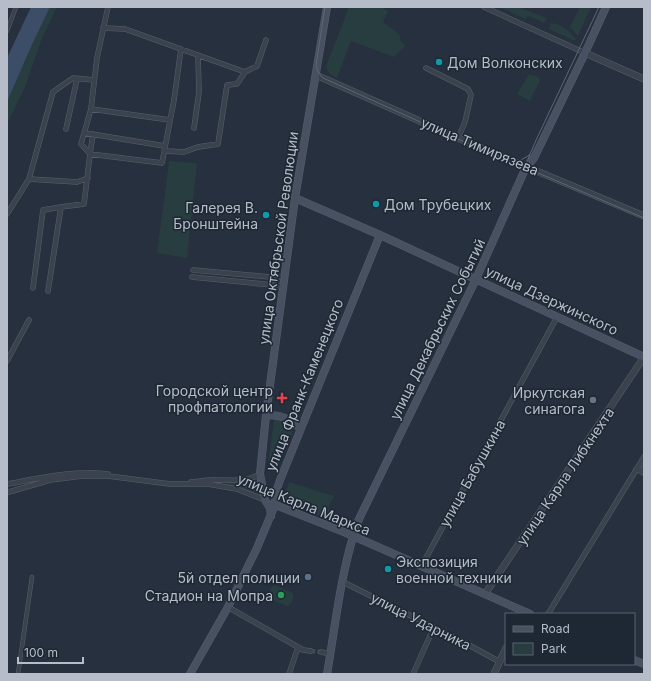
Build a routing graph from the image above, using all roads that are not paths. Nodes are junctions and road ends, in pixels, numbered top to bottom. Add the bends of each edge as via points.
1 (16, 7) edge
2 (108, 7) edge
3 (327, 7) edge
4 (484, 7) edge
5 (606, 7) edge
6 (103, 28) junction
7 (7, 30) edge
8 (266, 40) dead end
9 (181, 49) junction
10 (585, 53) junction
11 (198, 55) junction
12 (426, 68) dead end
13 (245, 72) junction
14 (316, 74) junction
15 (77, 79) junction
16 (644, 79) edge
17 (94, 80) junction
18 (91, 109) junction
19 (170, 120) junction
20 (194, 128) dead end
21 (66, 129) dead end
22 (85, 133) dead end
23 (93, 134) junction
24 (458, 138) junction
25 (165, 148) junction
26 (90, 154) junction
27 (526, 166) junction
28 (88, 178) junction
29 (29, 179) junction
30 (295, 198) junction
31 (61, 207) junction
32 (7, 214) edge
33 (644, 216) edge
34 (380, 235) junction
35 (193, 270) dead end
36 (192, 277) dead end
37 (284, 277) junction
38 (476, 279) junction
39 (283, 286) junction
40 (33, 288) dead end
41 (48, 291) dead end
42 (557, 317) junction
43 (28, 321) dead end
44 (644, 357) edge
45 (7, 361) edge
46 (266, 415) junction
47 (300, 429) junction
48 (644, 457) edge
49 (636, 469) junction
50 (643, 470) edge
51 (260, 474) junction
52 (7, 484) edge
53 (263, 491) junction
54 (8, 492) edge
55 (276, 492) junction
56 (265, 500) junction
57 (275, 505) junction
58 (271, 516) junction
59 (353, 536) junction
60 (421, 567) junction
61 (32, 577) dead end
62 (343, 582) junction
63 (485, 594) junction
64 (228, 607) junction
65 (522, 612) edge
66 (549, 613) edge
67 (434, 627) junction
68 (298, 647) junction
69 (505, 650) edge
70 (311, 651) tunnel mouth
71 (321, 652) tunnel mouth
72 (331, 654) junction
73 (500, 662) junction
74 (18, 674) edge
75 (190, 674) edge
76 (289, 674) edge
77 (328, 674) edge
78 (413, 674) edge
79 (494, 674) edge

1 - 7 street
2 - 6 street
3 - 14 main road, улица Октябрьской Революции
4 - 10 street
5 - 10 main road, улица Декабрьских Событий
6 - 9 street via 125,29
6 - 17 street
8 - 13 street via 258,66
9 - 11 street
9 - 19 street
10 - 16 street
10 - 27 main road, улица Декабрьских Событий via 534,158
11 - 13 street
11 - 20 street via 200,92
12 - 24 street via 468,90 472,95
13 - 25 street via 238,84 227,85 218,144 184,152
14 - 24 street, улица Тимирязева
14 - 30 main road, улица Октябрьской Революции
15 - 17 street
15 - 21 street
15 - 29 street via 73,78 53,92
17 - 18 street
18 - 19 street
18 - 26 street via 81,144
19 - 25 street
22 - 23 street
23 - 25 street
23 - 26 street
24 - 27 street, улица Тимирязева
25 - 26 street via 162,163
26 - 28 street
27 - 33 street, улица Тимирязева
27 - 38 main road, улица Декабрьских Событий
28 - 29 street via 77,182
28 - 31 street via 84,204
29 - 32 street
30 - 34 main road, улица Дзержинского
30 - 37 main road, улица Октябрьской Революции
31 - 40 street via 43,210
31 - 41 street
34 - 38 main road, улица Дзержинского
34 - 47 main road, улица Франк-Каменецкого
35 - 37 street
36 - 39 street
37 - 39 main road, улица Октябрьской Революции
38 - 42 main road, улица Дзержинского
38 - 59 main road, улица Декабрьских Событий
39 - 46 main road, улица Октябрьской Революции
42 - 44 main road, улица Дзержинского
42 - 60 street, улица Бабушкина
43 - 45 street
44 - 63 street, улица Карла Либкнехта
46 - 47 main road via 285,418 294,422
46 - 51 main road, улица Октябрьской Революции
47 - 55 main road, улица Франк-Каменецкого
48 - 49 street
49 - 50 street
49 - 66 street
51 - 52 street via 251,479 238,481 175,482 96,472 58,474
51 - 53 main road, улица Октябрьской Революции
52 - 54 street via 11,488
53 - 55 main road via 270,496
53 - 56 main road, улица Октябрьской Революции
54 - 56 street, улица Карла Маркса via 50,480 108,476 170,484 226,486
55 - 57 main road, улица Франк-Каменецкого
56 - 57 main road, улица Карла Маркса
56 - 58 main road, улица Октябрьской Революции
57 - 58 main road, улица Франк-Каменецкого
57 - 59 main road, улица Карла Маркса
58 - 64 main road, улица Франк-Каменецкого
59 - 60 main road, улица Карла Маркса
59 - 62 main road, улица Декабрьских Событий
60 - 63 main road, улица Карла Маркса
61 - 74 street
62 - 67 street, улица Ударника
62 - 72 main road, улица Декабрьских Событий
63 - 65 main road, улица Карла Маркса
64 - 68 street
64 - 75 main road, улица Франк-Каменецкого
67 - 73 street, улица Ударника
67 - 78 street
68 - 70 street
68 - 76 street
69 - 73 street
71 - 72 street
72 - 77 main road, улица Декабрьских Событий
73 - 79 street

